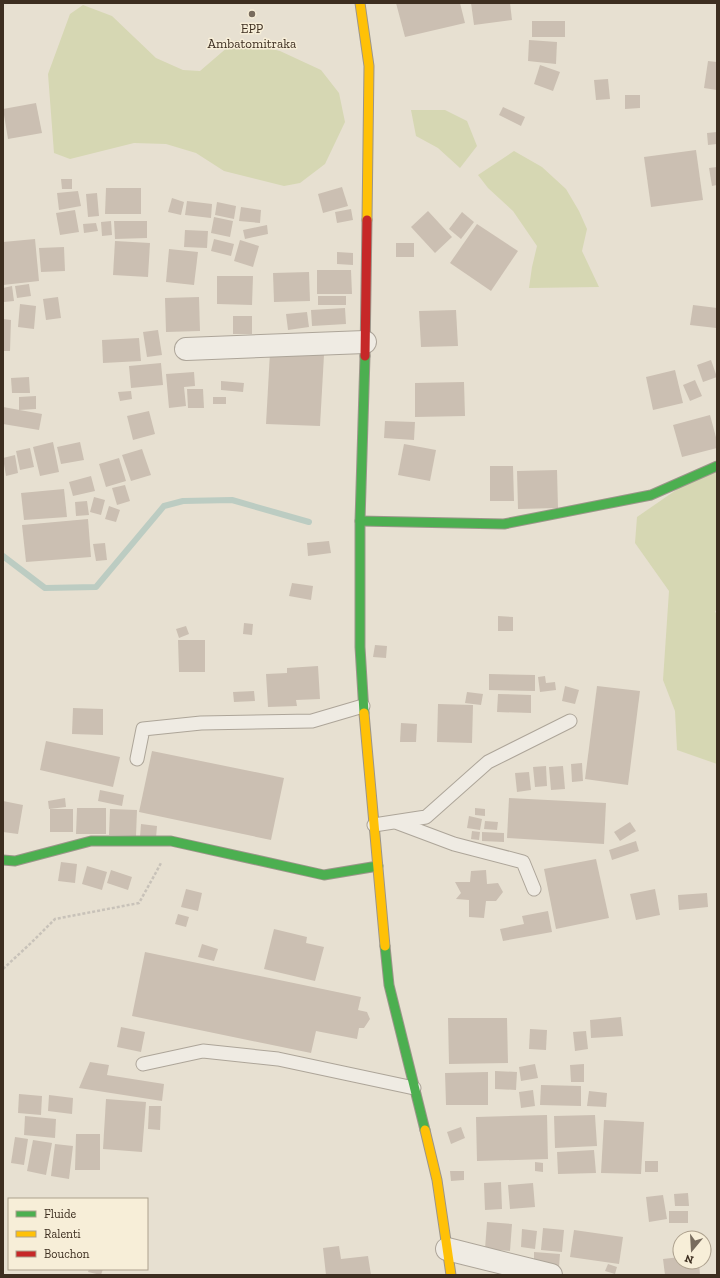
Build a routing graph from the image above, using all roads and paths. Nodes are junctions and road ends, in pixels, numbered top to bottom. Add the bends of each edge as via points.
1 (360, 3) edge
2 (366, 342) junction
3 (186, 349) dead end
4 (717, 466) edge
5 (360, 521) junction
6 (363, 706) junction
7 (570, 721) dead end
8 (137, 759) dead end
9 (396, 822) junction
10 (374, 826) junction
11 (171, 841) junction
12 (3, 860) edge
13 (378, 866) junction
14 (534, 889) dead end
15 (3, 969) edge
16 (143, 1064) dead end
17 (414, 1088) junction
18 (447, 1249) junction
19 (451, 1275) edge
20 (550, 1275) edge

1 - 2 main road via 369,66
2 - 3 street
2 - 5 main road
4 - 5 main road via 651,495 504,524
5 - 6 main road via 360,647
6 - 8 lane via 312,721 201,724 143,729
6 - 10 main road
7 - 9 lane via 488,762 426,817
9 - 10 lane
9 - 14 lane via 454,844 523,862
10 - 13 main road
11 - 12 main road via 91,841 15,861
11 - 13 main road via 324,875
11 - 15 path via 139,903 56,919
13 - 17 main road via 389,985
16 - 17 lane via 203,1051 278,1059
17 - 18 main road via 437,1180
18 - 19 main road
18 - 20 street

